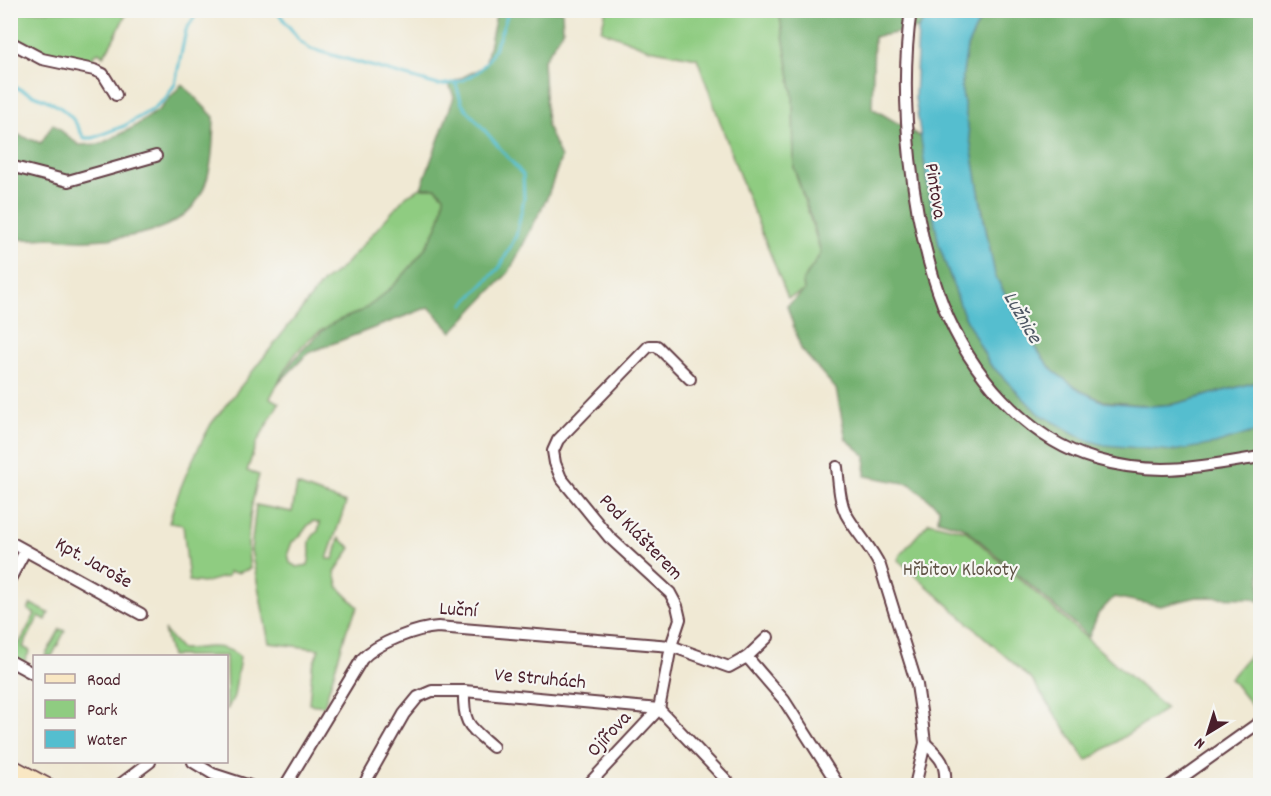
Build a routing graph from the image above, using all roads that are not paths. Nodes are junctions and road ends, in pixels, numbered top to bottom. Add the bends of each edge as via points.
1 (911, 10) edge
2 (10, 42) edge
3 (116, 95) dead end
4 (156, 156) dead end
5 (10, 166) edge
6 (690, 379) dead end
7 (1260, 457) edge
8 (837, 468) dead end
9 (10, 542) edge
10 (25, 551) junction
11 (10, 579) edge
12 (141, 614) dead end
13 (768, 637) dead end
14 (671, 646) junction
15 (747, 657) junction
16 (10, 661) edge
17 (33, 673) edge
18 (464, 691) junction
19 (659, 709) junction
20 (1260, 722) edge
21 (925, 743) junction
22 (493, 747) dead end
23 (149, 763) edge
24 (195, 763) edge
25 (10, 766) edge
26 (47, 786) edge
27 (117, 786) edge
28 (250, 786) edge
29 (285, 786) edge
30 (363, 786) edge
31 (587, 786) edge
32 (732, 786) edge
33 (839, 786) edge
34 (915, 786) edge
35 (945, 786) edge
36 (1170, 786) edge

1 - 7 street, Pintova via 907,42 910,150 922,231 944,306 957,335 989,384 1012,410 1052,438 1093,459 1157,470
2 - 3 street via 42,59 94,70 103,75
4 - 5 street via 68,181
6 - 14 street, Pod Klášterem via 657,346 649,346 558,440 553,451 561,478 609,537 670,593 680,619
8 - 21 street via 845,513 880,566 916,685
9 - 10 street, Kpt. Jaroše
10 - 11 street, Kpt. Jaroše
10 - 12 street, Kpt. Jaroše
13 - 15 street
14 - 15 street, Luční via 729,667
14 - 19 street, Pod Klášterem
14 - 29 street, Luční via 424,628 369,651
15 - 33 street via 784,700
16 - 17 street
18 - 19 street, Ve Struhách
18 - 22 street via 465,718
18 - 30 street, Ve Struhách via 432,691 418,697
19 - 31 street, Ojířova
19 - 32 street
20 - 36 street
21 - 34 street
21 - 35 street via 940,757 946,771
23 - 27 street
24 - 28 street via 213,774
25 - 26 street

